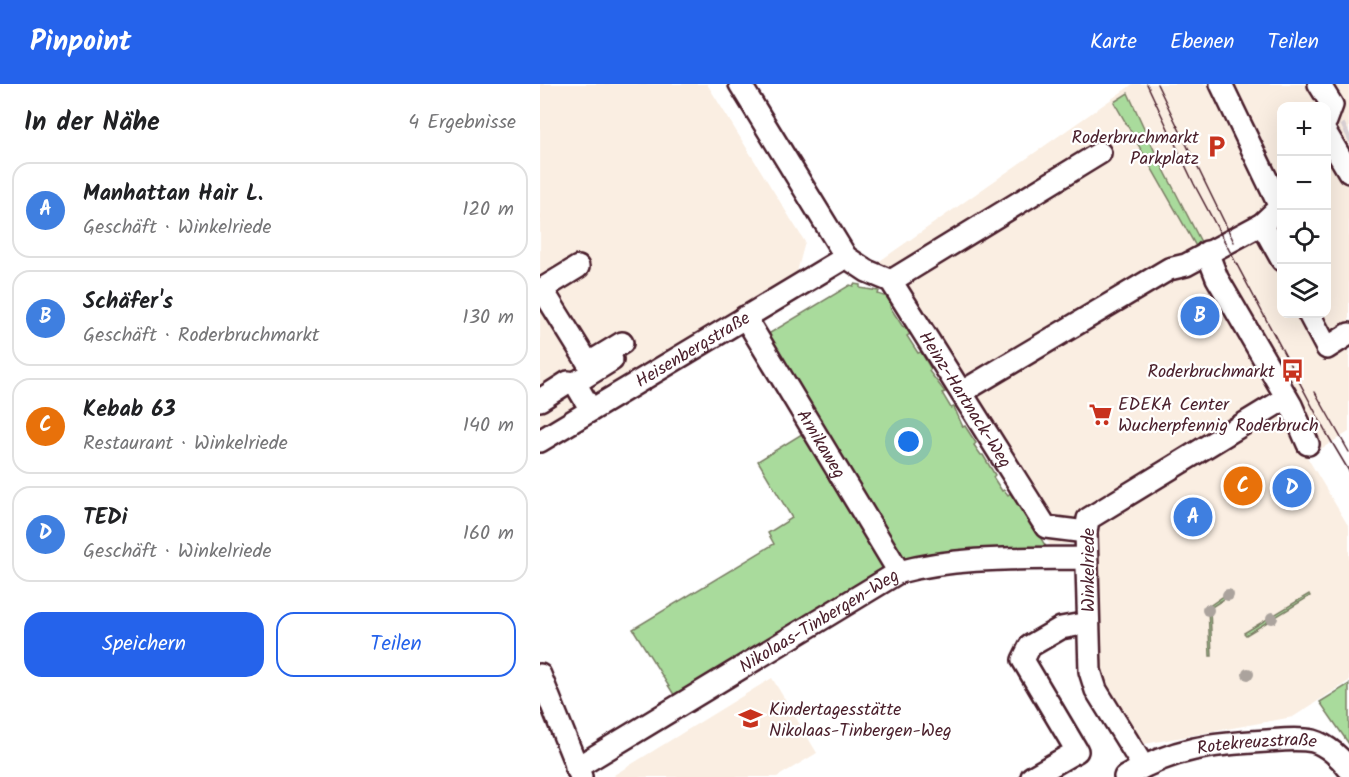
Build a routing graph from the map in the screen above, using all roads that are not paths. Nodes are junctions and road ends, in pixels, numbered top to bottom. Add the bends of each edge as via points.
1 (740, 84) edge
2 (1221, 84) edge
3 (1319, 84) edge
4 (1330, 102) edge
5 (1334, 136) edge
6 (1100, 153) dead end
7 (1349, 172) edge
8 (1262, 224) junction
9 (1207, 252) junction
10 (1277, 252) edge
11 (846, 257) junction
12 (572, 276) dead end
13 (891, 281) junction
14 (745, 317) junction
15 (1312, 318) edge
16 (1349, 334) edge
17 (617, 351) dead end
18 (591, 368) junction
19 (575, 382) junction
20 (962, 392) junction
21 (1286, 398) junction
22 (540, 400) edge
23 (591, 410) junction
24 (540, 441) edge
25 (1308, 444) dead end
26 (1086, 532) junction
27 (1086, 558) junction
28 (899, 572) junction
29 (1088, 623) junction
30 (540, 675) edge
31 (1143, 766) junction
32 (1349, 769) edge
33 (578, 772) edge
34 (1032, 777) edge
35 (1125, 777) edge

1 - 11 street
2 - 8 street via 1280,207
3 - 4 street
5 - 7 street
6 - 13 street
8 - 9 street
8 - 10 street
9 - 20 street via 1186,265 1169,269
9 - 21 street via 1217,278
11 - 13 street
11 - 14 street, Heisenbergstraße
12 - 18 street via 545,292
13 - 20 street, Heinz-Hartnack-Weg
14 - 23 street, Heisenbergstraße
14 - 28 street, Arnikaweg
15 - 16 street via 1327,348
17 - 18 street
18 - 19 street
19 - 22 street via 568,382
19 - 23 street
20 - 26 street, Heinz-Hartnack-Weg via 1046,527
21 - 25 street
21 - 26 street, Winkelriede via 1088,519
23 - 24 street, Heisenbergstraße
26 - 27 street, Winkelriede
27 - 28 street, Nikolaas-Tinbergen-Weg via 981,561
27 - 29 street, Winkelriede
28 - 33 street, Nikolaas-Tinbergen-Weg
29 - 31 street, Winkelriede via 1090,671 1096,690
29 - 34 street via 1061,628 1030,646 1023,660 1077,751
30 - 33 street
31 - 32 street, Rotekreuzstraße via 1196,747 1297,740 1315,742 1331,750
31 - 35 street, Rotekreuzstraße

